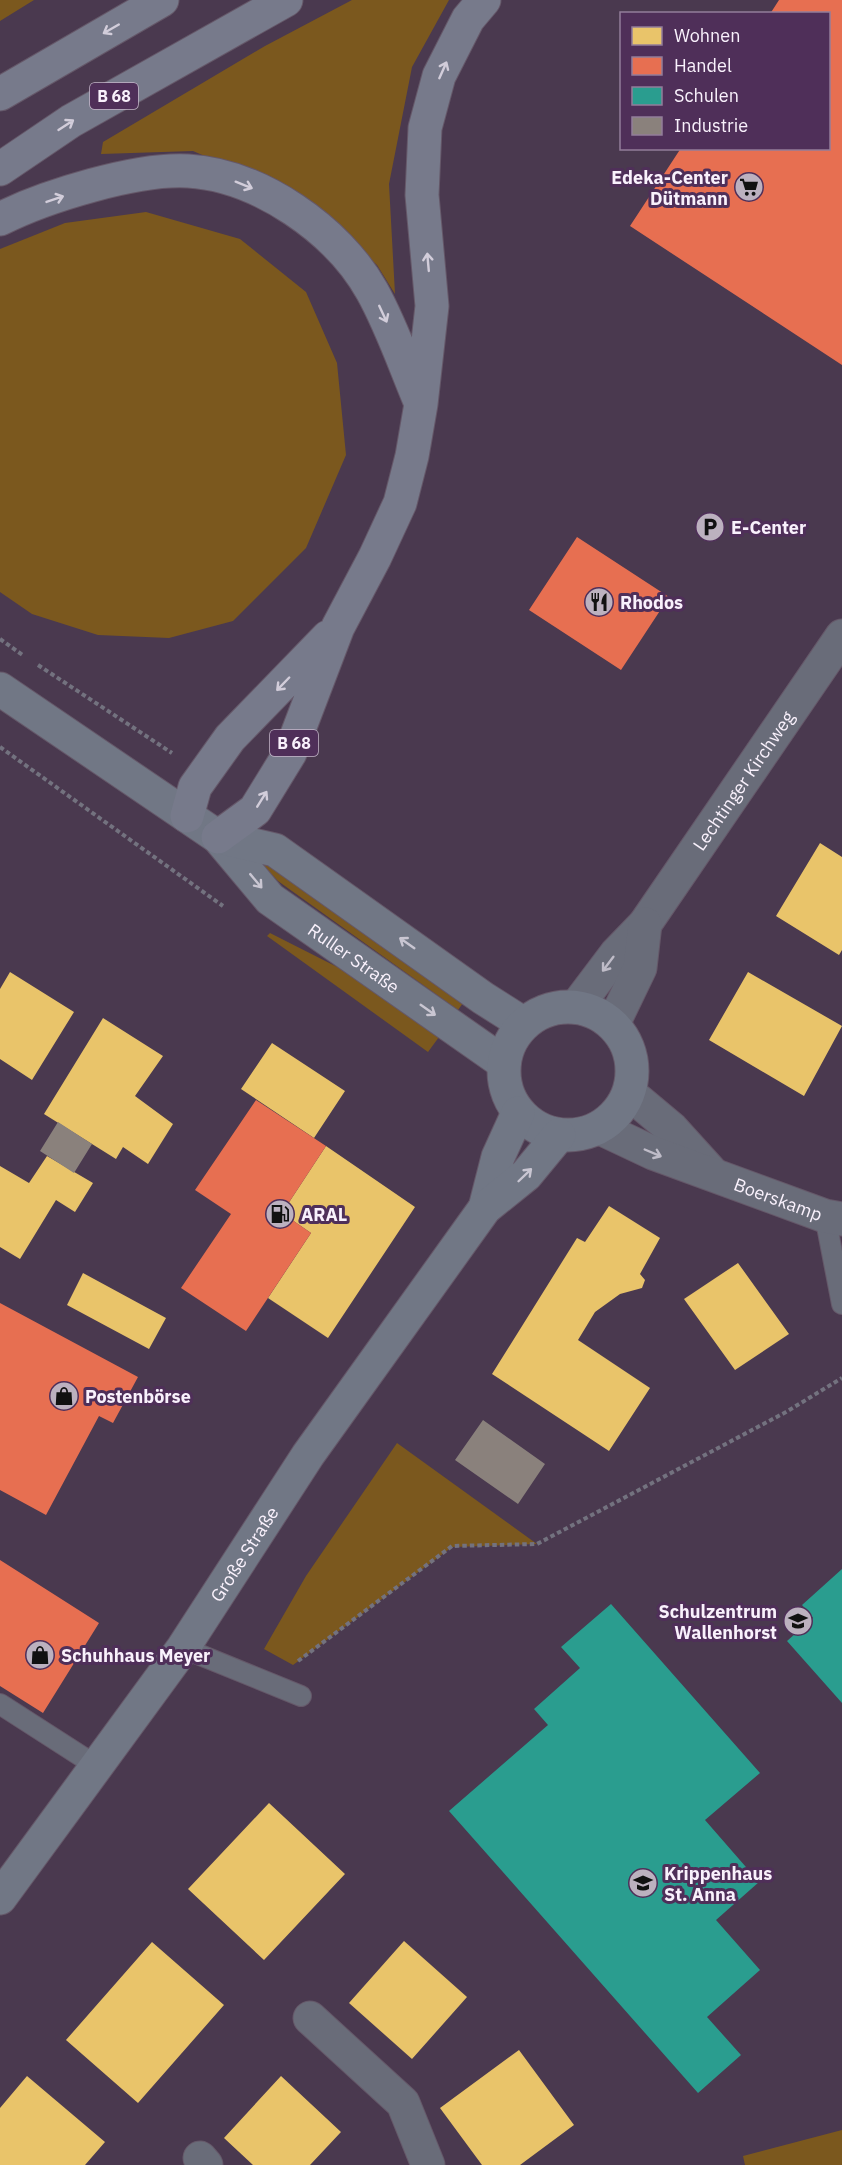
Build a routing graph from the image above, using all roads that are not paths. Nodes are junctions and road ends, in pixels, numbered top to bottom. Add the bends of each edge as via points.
1 (162, 0) edge
2 (286, 0) edge
3 (484, 0) edge
4 (0, 94) edge
5 (0, 169) edge
6 (0, 219) edge
7 (421, 404) junction
8 (338, 627) junction
9 (842, 636) edge
10 (0, 689) edge
11 (187, 816) junction
12 (218, 837) junction
13 (645, 924) junction
14 (576, 1007) junction
15 (524, 1024) junction
16 (613, 1024) junction
17 (504, 1063) junction
18 (629, 1093) junction
19 (518, 1113) junction
20 (600, 1128) junction
21 (559, 1136) junction
22 (715, 1176) junction
23 (485, 1208) junction
24 (834, 1218) edge
25 (842, 1304) edge
26 (183, 1648) junction
27 (301, 1696) dead end
28 (0, 1704) edge
29 (98, 1767) junction
30 (0, 1898) edge
31 (310, 2018) dead end
32 (428, 2165) edge

1 -> 4 highway
5 -> 2 highway, B 68 via 71,121
7 -> 3 highway via 432,306 422,195 425,128 439,76 468,18
6 -> 7 highway via 112,178 188,171 240,182 291,206 336,244 371,290
7 - 8 highway, B 68 via 400,502
8 -> 11 highway, B 68 via 230,738 195,787
12 -> 8 highway, B 68 via 255,810 290,753
9 - 13 street, Lechtinger Kirchweg
10 - 11 street, Ruller Straße
11 - 12 street, Ruller Straße
15 -> 12 street, Ruller Straße via 275,850
12 -> 17 street, Ruller Straße via 270,899
13 -> 14 street, Lechtinger Kirchweg via 616,954
13 - 16 street, Lechtinger Kirchweg via 639,968
14 - 15 street via 557,1007
14 - 16 street via 596,1012
15 - 17 street via 507,1049
16 - 18 street via 631,1056 633,1075
17 - 19 street via 504,1081
18 - 20 street via 622,1107
18 - 22 street, Boerskamp via 672,1129
19 - 21 street via 530,1124
19 - 23 street, Große Straße via 498,1157
20 - 21 street via 580,1135
20 -> 22 street, Boerskamp
23 -> 21 street, Große Straße via 526,1175
22 - 24 street, Boerskamp
23 - 26 street, Große Straße via 308,1455
24 - 25 lane
26 - 27 lane
26 - 29 street, Große Straße
28 - 29 lane
29 - 30 street, Große Straße
31 - 32 street via 403,2103

